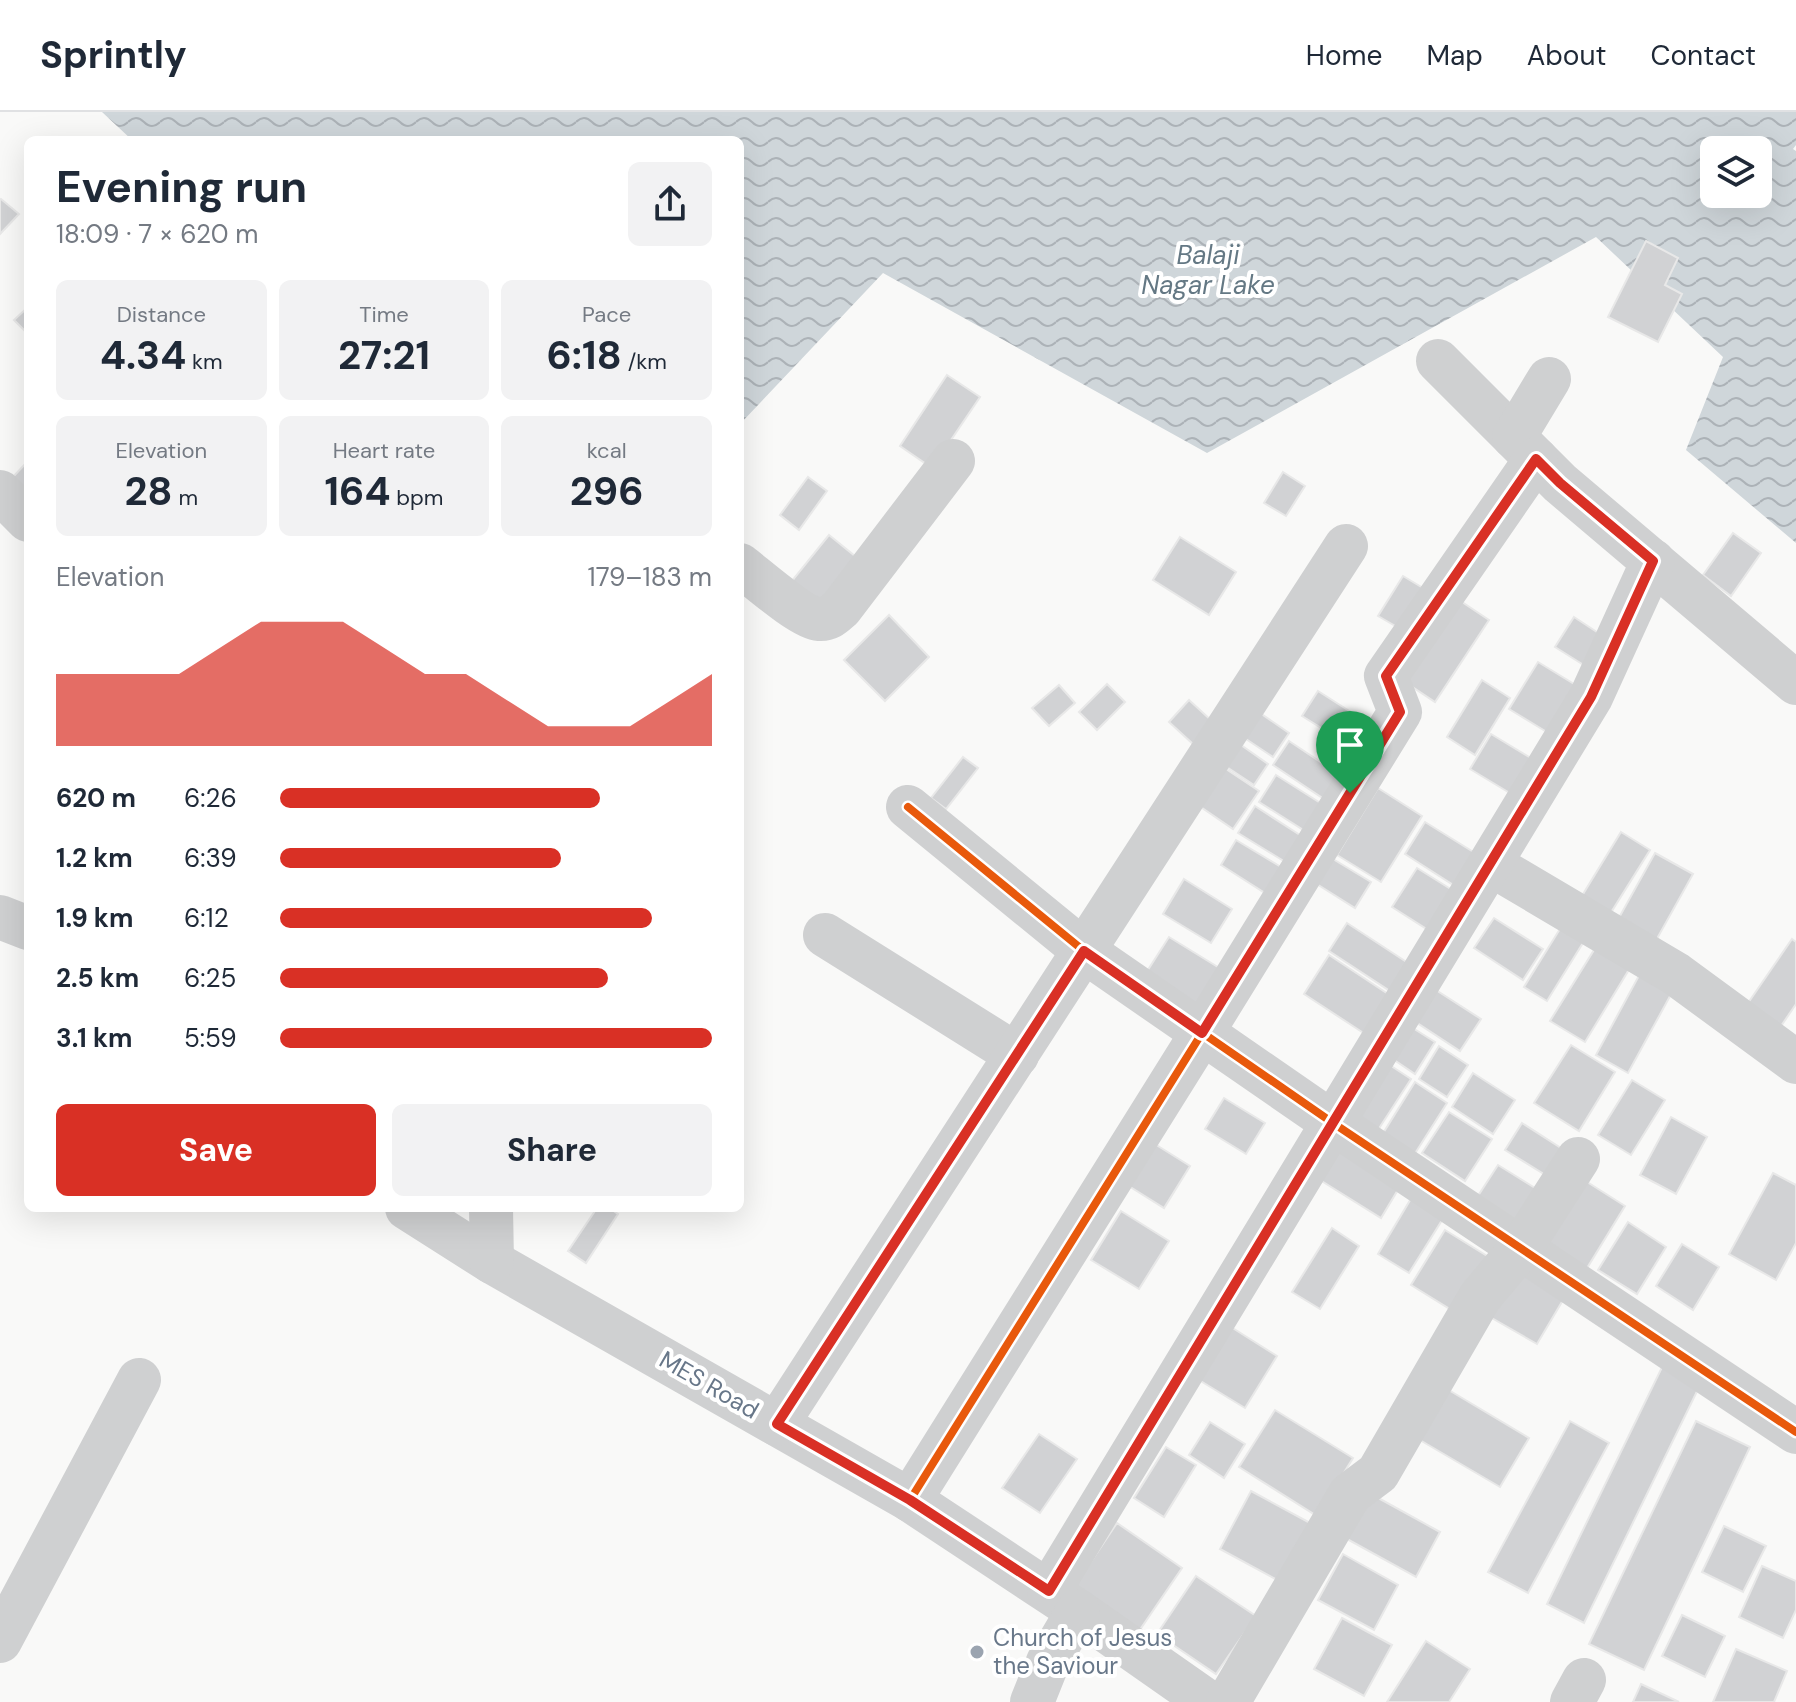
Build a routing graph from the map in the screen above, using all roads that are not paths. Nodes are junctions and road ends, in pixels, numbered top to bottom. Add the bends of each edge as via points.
1 (1438, 361) dead end
2 (1549, 379) dead end
3 (1525, 448) junction
4 (953, 461) dead end
5 (0, 492) edge
6 (24, 516) edge
7 (1346, 546) dead end
8 (1653, 561) junction
9 (747, 585) edge
10 (1796, 683) edge
11 (908, 807) dead end
12 (1490, 864) junction
13 (0, 917) edge
14 (24, 926) edge
15 (825, 935) dead end
16 (1084, 951) junction
17 (1202, 1033) junction
18 (1017, 1055) junction
19 (1796, 1062) edge
20 (1333, 1123) junction
21 (1578, 1159) dead end
22 (414, 1212) edge
23 (491, 1212) edge
24 (1521, 1248) junction
25 (492, 1262) junction
26 (139, 1380) dead end
27 (777, 1424) junction
28 (1796, 1432) edge
29 (910, 1500) junction
30 (1064, 1601) junction
31 (0, 1641) edge
32 (1032, 1702) edge
33 (1208, 1702) edge
34 (1228, 1702) edge

1 - 3 street
2 - 3 street
3 - 8 street
3 - 17 street via 1386,676 1400,712
4 - 9 street via 831,617 808,617
5 - 6 street
7 - 16 street
8 - 10 street
8 - 12 street via 1591,697
11 - 16 street
12 - 19 street via 1676,974
12 - 20 street
13 - 14 street
15 - 18 street
16 - 17 street
16 - 18 street
17 - 20 street
17 - 29 street
18 - 27 street
20 - 24 street
20 - 30 street
21 - 24 street
22 - 25 street, MES Road
23 - 25 street
24 - 28 street
24 - 34 street via 1480,1297 1378,1473 1350,1494
25 - 27 street, MES Road
26 - 31 street
27 - 29 street, MES Road
29 - 30 street, MES Road
30 - 32 street
30 - 33 street, MES Road

